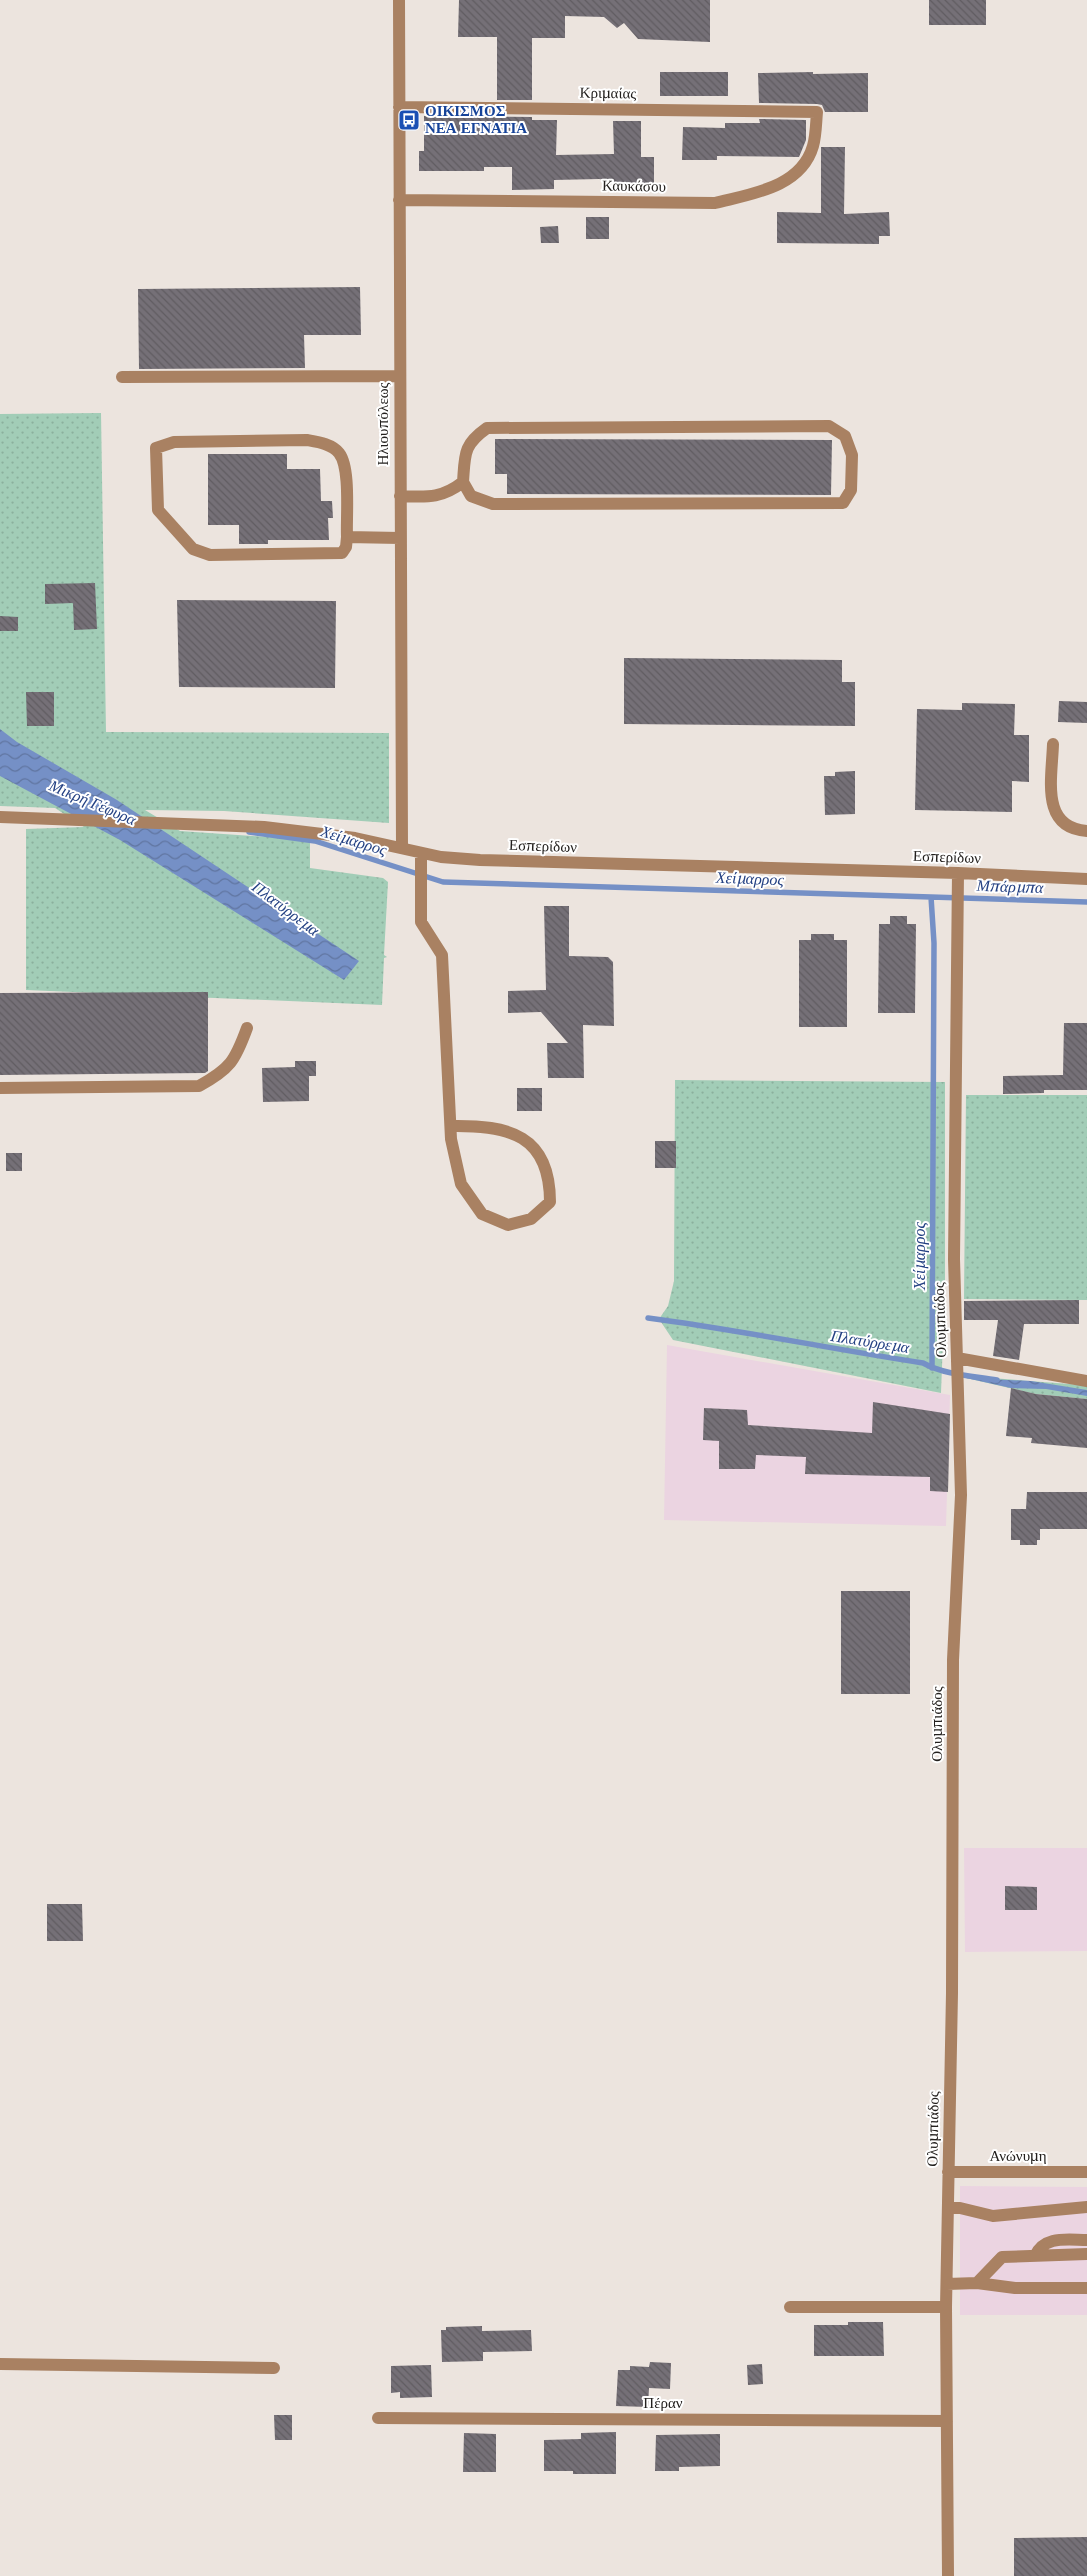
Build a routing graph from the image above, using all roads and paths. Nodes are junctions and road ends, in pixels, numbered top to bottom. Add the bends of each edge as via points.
1 (399, 0) edge
2 (399, 107) junction
3 (817, 112) joint
4 (399, 200) junction
5 (399, 376) junction
6 (122, 377) dead end
7 (464, 482) junction
8 (400, 496) junction
9 (346, 537) junction
10 (400, 538) junction
11 (1053, 744) dead end
12 (0, 817) edge
13 (1087, 831) edge
14 (402, 848) junction
15 (421, 853) junction
16 (958, 873) junction
17 (1087, 879) edge
18 (247, 1028) dead end
19 (0, 1088) edge
20 (451, 1126) junction
21 (957, 1358) junction
22 (1087, 1381) edge
23 (948, 2172) junction
24 (1087, 2172) edge
25 (1087, 2207) edge
26 (948, 2208) junction
27 (1087, 2240) edge
28 (1087, 2254) edge
29 (1035, 2256) junction
30 (977, 2283) junction
31 (947, 2284) junction
32 (1087, 2288) edge
33 (790, 2307) dead end
34 (946, 2307) junction
35 (0, 2364) edge
36 (274, 2368) dead end
37 (378, 2418) dead end
38 (948, 2421) junction
39 (948, 2576) edge

1 - 2 street, Ηλιουπόλεως
2 - 3 street, Κριμαίας
2 - 4 street, Ηλιουπόλεως
3 - 4 street, Καυκάσου via 813,146 804,165 787,181 714,203
4 - 5 street, Ηλιουπόλεως
5 - 6 street
5 - 8 street, Ηλιουπόλεως
7 - 7 street via 465,450 487,428 829,426 845,436 852,455 851,490 843,504 493,504 471,496
7 - 8 street via 449,493 433,497
8 - 10 street, Ηλιουπόλεως
9 - 9 street via 346,548 334,554 210,555 193,549 158,510 156,448 174,442 307,440 327,444 339,453 345,468
9 - 10 street
10 - 14 street, Ηλιουπόλεως
11 - 13 street via 1052,804 1059,820 1074,830
12 - 14 street, Εσπερίδων via 227,824 355,838
14 - 15 street, Εσπερίδων
15 - 16 street, Εσπερίδων via 509,862
15 - 20 street via 421,922 442,955
16 - 17 street, Εσπερίδων
16 - 21 street, Ολυμπιάδος via 954,1250
18 - 19 street via 237,1056 220,1075 199,1086
20 - 20 street via 461,1184 482,1214 508,1226 532,1219 550,1202 545,1161 533,1146 511,1133 483,1125
21 - 22 street
21 - 23 street, Ολυμπιάδος via 960,1495 953,1660
23 - 24 street, Ανώνυμη
23 - 26 street, Ολυμπιάδος
25 - 26 street via 993,2216
26 - 31 street, Ολυμπιάδος
27 - 29 street via 1051,2241 1040,2247
28 - 29 street
29 - 30 street via 999,2259
30 - 31 street
30 - 32 street via 1014,2288
31 - 34 street, Ολυμπιάδος
33 - 34 street
34 - 38 street, Ολυμπιάδος
35 - 36 street
37 - 38 street, Πέραν
38 - 39 street, Ολυμπιάδος

